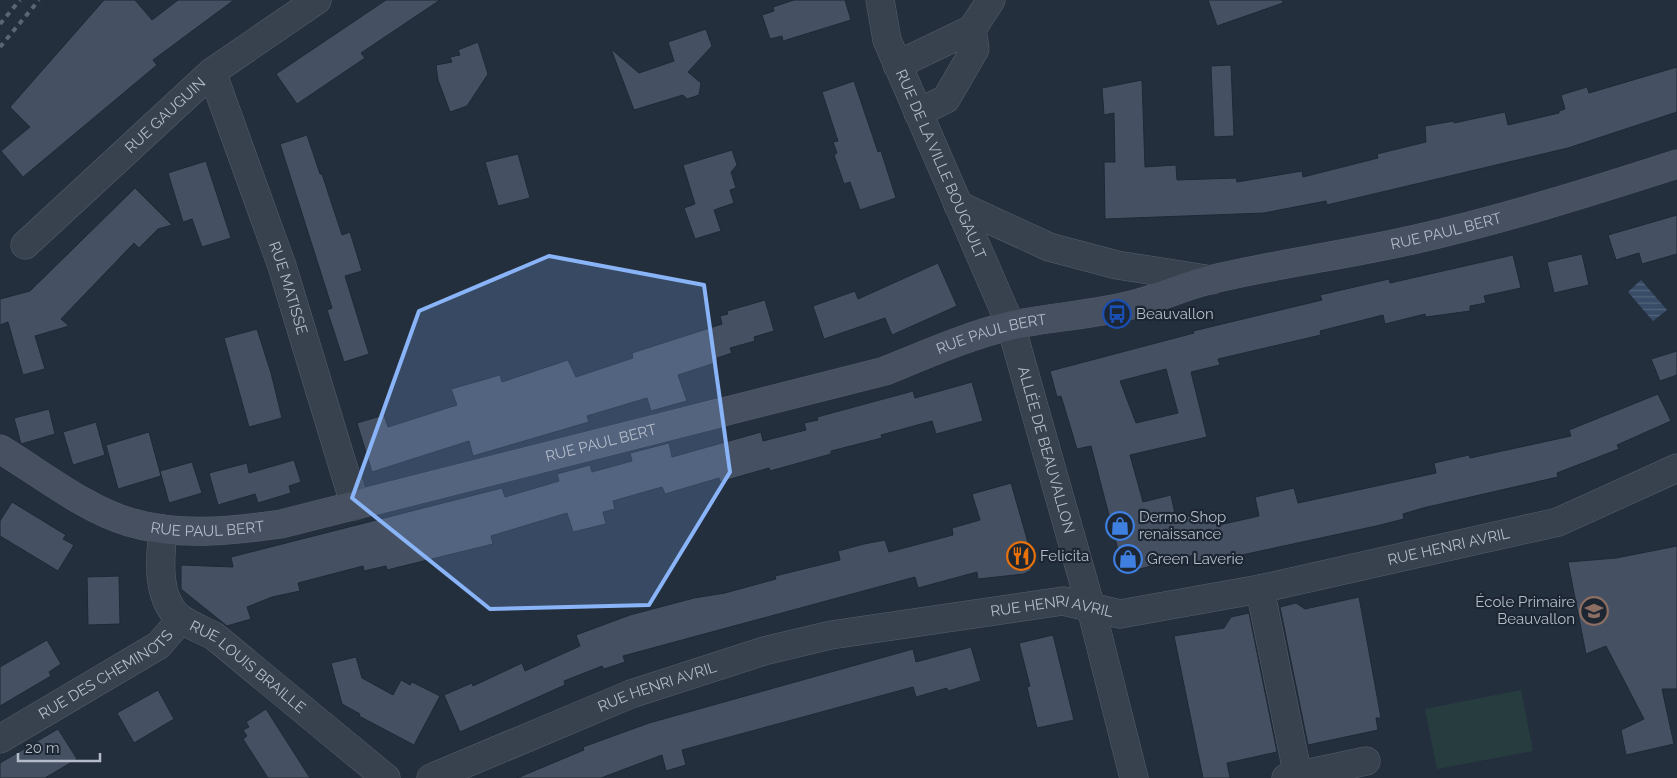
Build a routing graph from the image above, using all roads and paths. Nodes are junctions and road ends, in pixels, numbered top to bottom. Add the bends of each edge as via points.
1 (317, 0) edge
2 (880, 0) edge
3 (991, 0) edge
4 (972, 29) junction
5 (897, 65) junction
6 (212, 72) junction
7 (918, 113) junction
8 (1677, 164) edge
9 (958, 205) junction
10 (25, 245) dead end
11 (1212, 280) junction
12 (1011, 326) junction
13 (0, 449) edge
14 (1677, 468) edge
15 (355, 506) junction
16 (163, 529) junction
17 (1260, 589) junction
18 (1091, 608) junction
19 (181, 619) junction
20 (0, 739) edge
21 (1366, 760) dead end
22 (1292, 777) edge
23 (386, 778) edge
24 (431, 778) edge
25 (1134, 778) edge

1 - 6 street, RUE GAUGUIN
2 - 5 street, RUE DE LA VILLE BOUGAULT via 886,40
3 - 4 street
4 - 5 street
4 - 7 street via 975,50 946,100
5 - 7 street, RUE DE LA VILLE BOUGAULT
6 - 10 street, RUE GAUGUIN
6 - 15 street, RUE MATISSE via 282,266
7 - 9 street, RUE DE LA VILLE BOUGAULT
8 - 11 main road, RUE PAUL BERT via 1590,192 1412,240
9 - 11 street, RUE PAUL BERT via 1049,247 1117,265
9 - 12 street, RUE DE LA VILLE BOUGAULT
11 - 12 main road, RUE PAUL BERT via 1175,289 1139,303
12 - 15 main road, RUE PAUL BERT via 974,336 885,371
12 - 18 street, ALLÉE DE BEAUVALLON
13 - 16 main road, RUE PAUL BERT via 93,506 129,522
14 - 17 street, RUE HENRI AVRIL via 1558,522
15 - 16 main road, RUE PAUL BERT via 281,524 240,530 200,532
16 - 19 street, RUE LOUIS BRAILLE via 160,554 166,602
17 - 18 street, RUE HENRI AVRIL via 1120,614
17 - 22 street
18 - 24 street, RUE HENRI AVRIL via 1063,601 831,635 764,651 631,694
18 - 25 street, ALLÉE DE BEAUVALLON
19 - 20 street, RUE DES CHEMINOTS via 159,645
19 - 23 street, RUE LOUIS BRAILLE via 214,636
21 - 22 street

